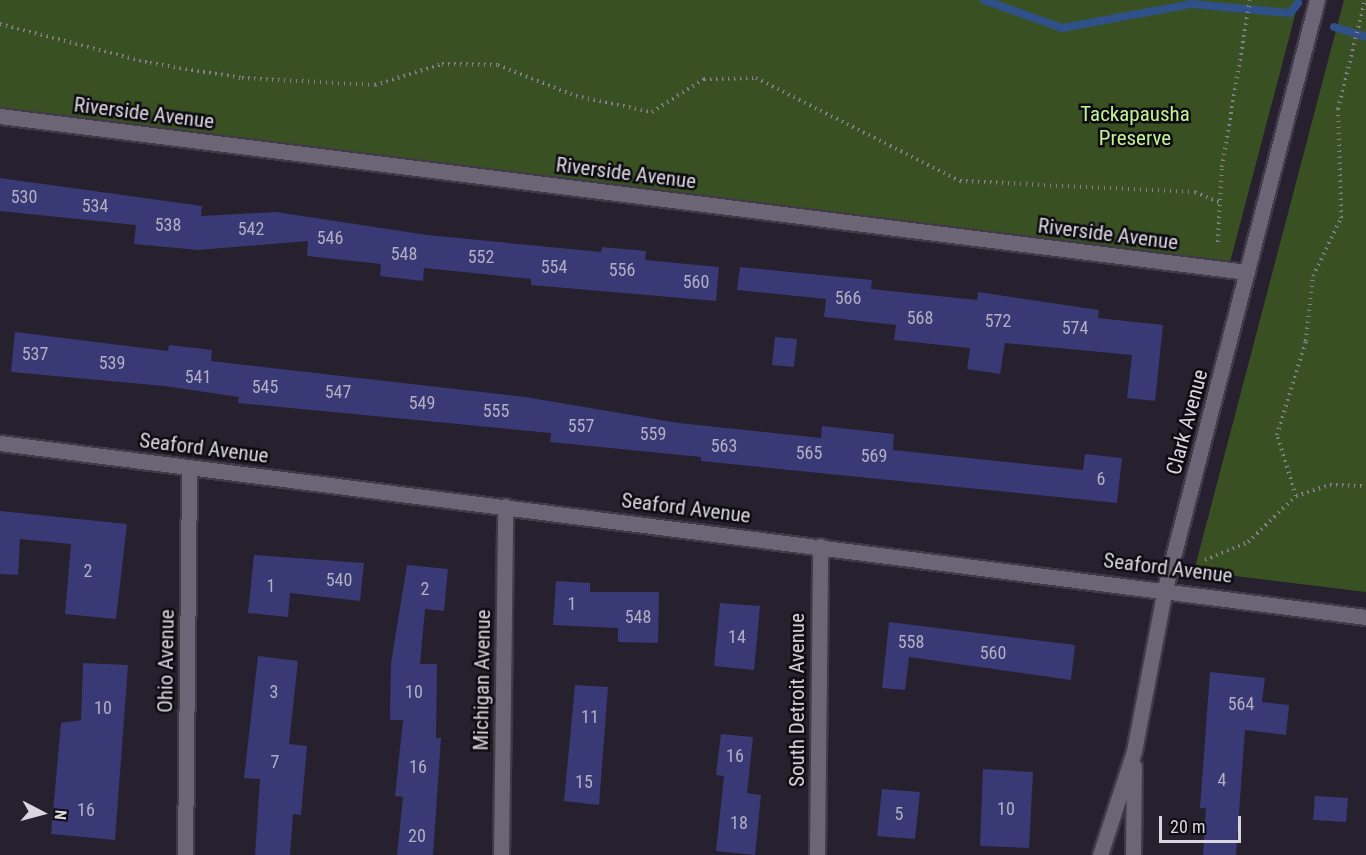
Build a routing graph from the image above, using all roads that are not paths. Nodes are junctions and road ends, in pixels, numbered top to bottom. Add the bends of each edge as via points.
1 (1317, 0) edge
2 (0, 116) edge
3 (1247, 272) junction
4 (0, 443) edge
5 (189, 467) junction
6 (505, 506) junction
7 (820, 546) junction
8 (1165, 588) junction
9 (1366, 617) edge
10 (1134, 750) junction
11 (185, 855) edge
12 (501, 855) edge
13 (817, 855) edge
14 (1100, 855) edge
15 (1133, 855) edge

1 - 3 street, Clark Avenue
2 - 3 street, Riverside Avenue
3 - 8 street, Clark Avenue
4 - 5 street, Seaford Avenue
5 - 6 street, Seaford Avenue
5 - 11 street, Ohio Avenue
6 - 7 street, Seaford Avenue
6 - 12 street, Michigan Avenue
7 - 8 street, Seaford Avenue
7 - 13 street, South Detroit Avenue
8 - 9 street, Seaford Avenue
8 - 10 street, Clark Avenue
10 - 14 street, Clark Avenue
10 - 15 street

